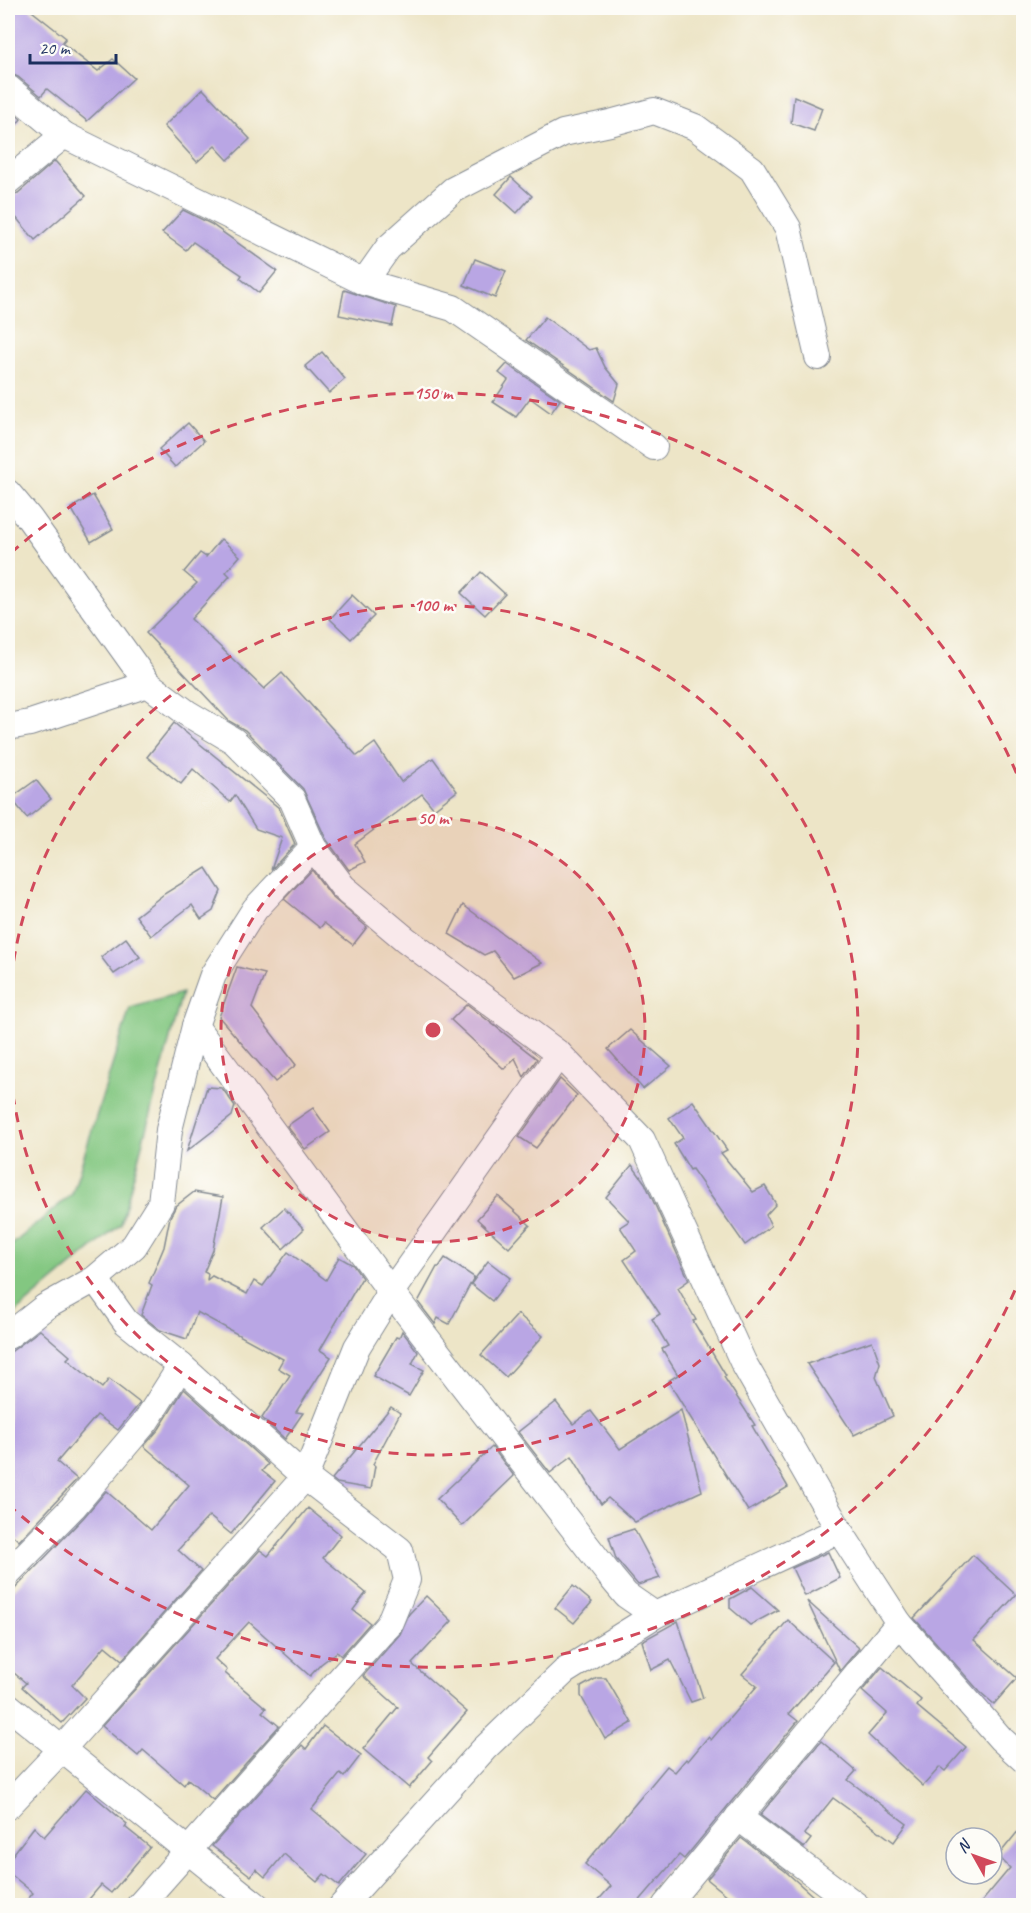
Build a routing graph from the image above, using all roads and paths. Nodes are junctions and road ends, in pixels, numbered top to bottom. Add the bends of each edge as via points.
1 (8, 88) edge
2 (64, 135) junction
3 (8, 181) edge
4 (364, 282) junction
5 (819, 357) dead end
6 (654, 447) dead end
7 (8, 493) edge
8 (148, 684) junction
9 (8, 727) edge
10 (313, 848) junction
11 (195, 1026) junction
12 (559, 1053) junction
13 (95, 1279) junction
14 (392, 1292) junction
15 (8, 1336) edge
16 (181, 1366) junction
17 (305, 1477) junction
18 (839, 1530) junction
19 (8, 1573) edge
20 (656, 1615) junction
21 (899, 1623) junction
22 (8, 1706) edge
23 (62, 1750) junction
24 (1023, 1760) edge
25 (8, 1806) edge
26 (738, 1817) junction
27 (187, 1850) junction
28 (139, 1905) edge
29 (257, 1905) edge
30 (342, 1905) edge
31 (664, 1905) edge
32 (857, 1905) edge

1 - 2 street
2 - 3 street
2 - 4 street
4 - 5 street via 388,248 453,190 562,133 654,111 696,127 752,170 788,228
4 - 6 street via 453,308
7 - 8 street
8 - 9 street
8 - 10 street via 234,741 292,799
10 - 11 street via 255,909 213,975
10 - 12 street via 343,887 387,924
11 - 13 street via 169,1130 161,1203 134,1246
11 - 14 street
12 - 14 street
12 - 18 street via 642,1140 743,1362
13 - 15 street via 45,1307
13 - 16 street via 126,1322
14 - 17 street via 357,1347
14 - 20 street via 618,1586
16 - 17 street
16 - 19 street via 138,1430 73,1507
17 - 23 street
17 - 27 street via 400,1550 407,1580 389,1624
18 - 20 street
18 - 21 street
20 - 30 street via 565,1671 484,1749
21 - 24 street
21 - 26 street
22 - 23 street
23 - 25 street
23 - 27 street
26 - 31 street
26 - 32 street
27 - 28 street
27 - 29 street

